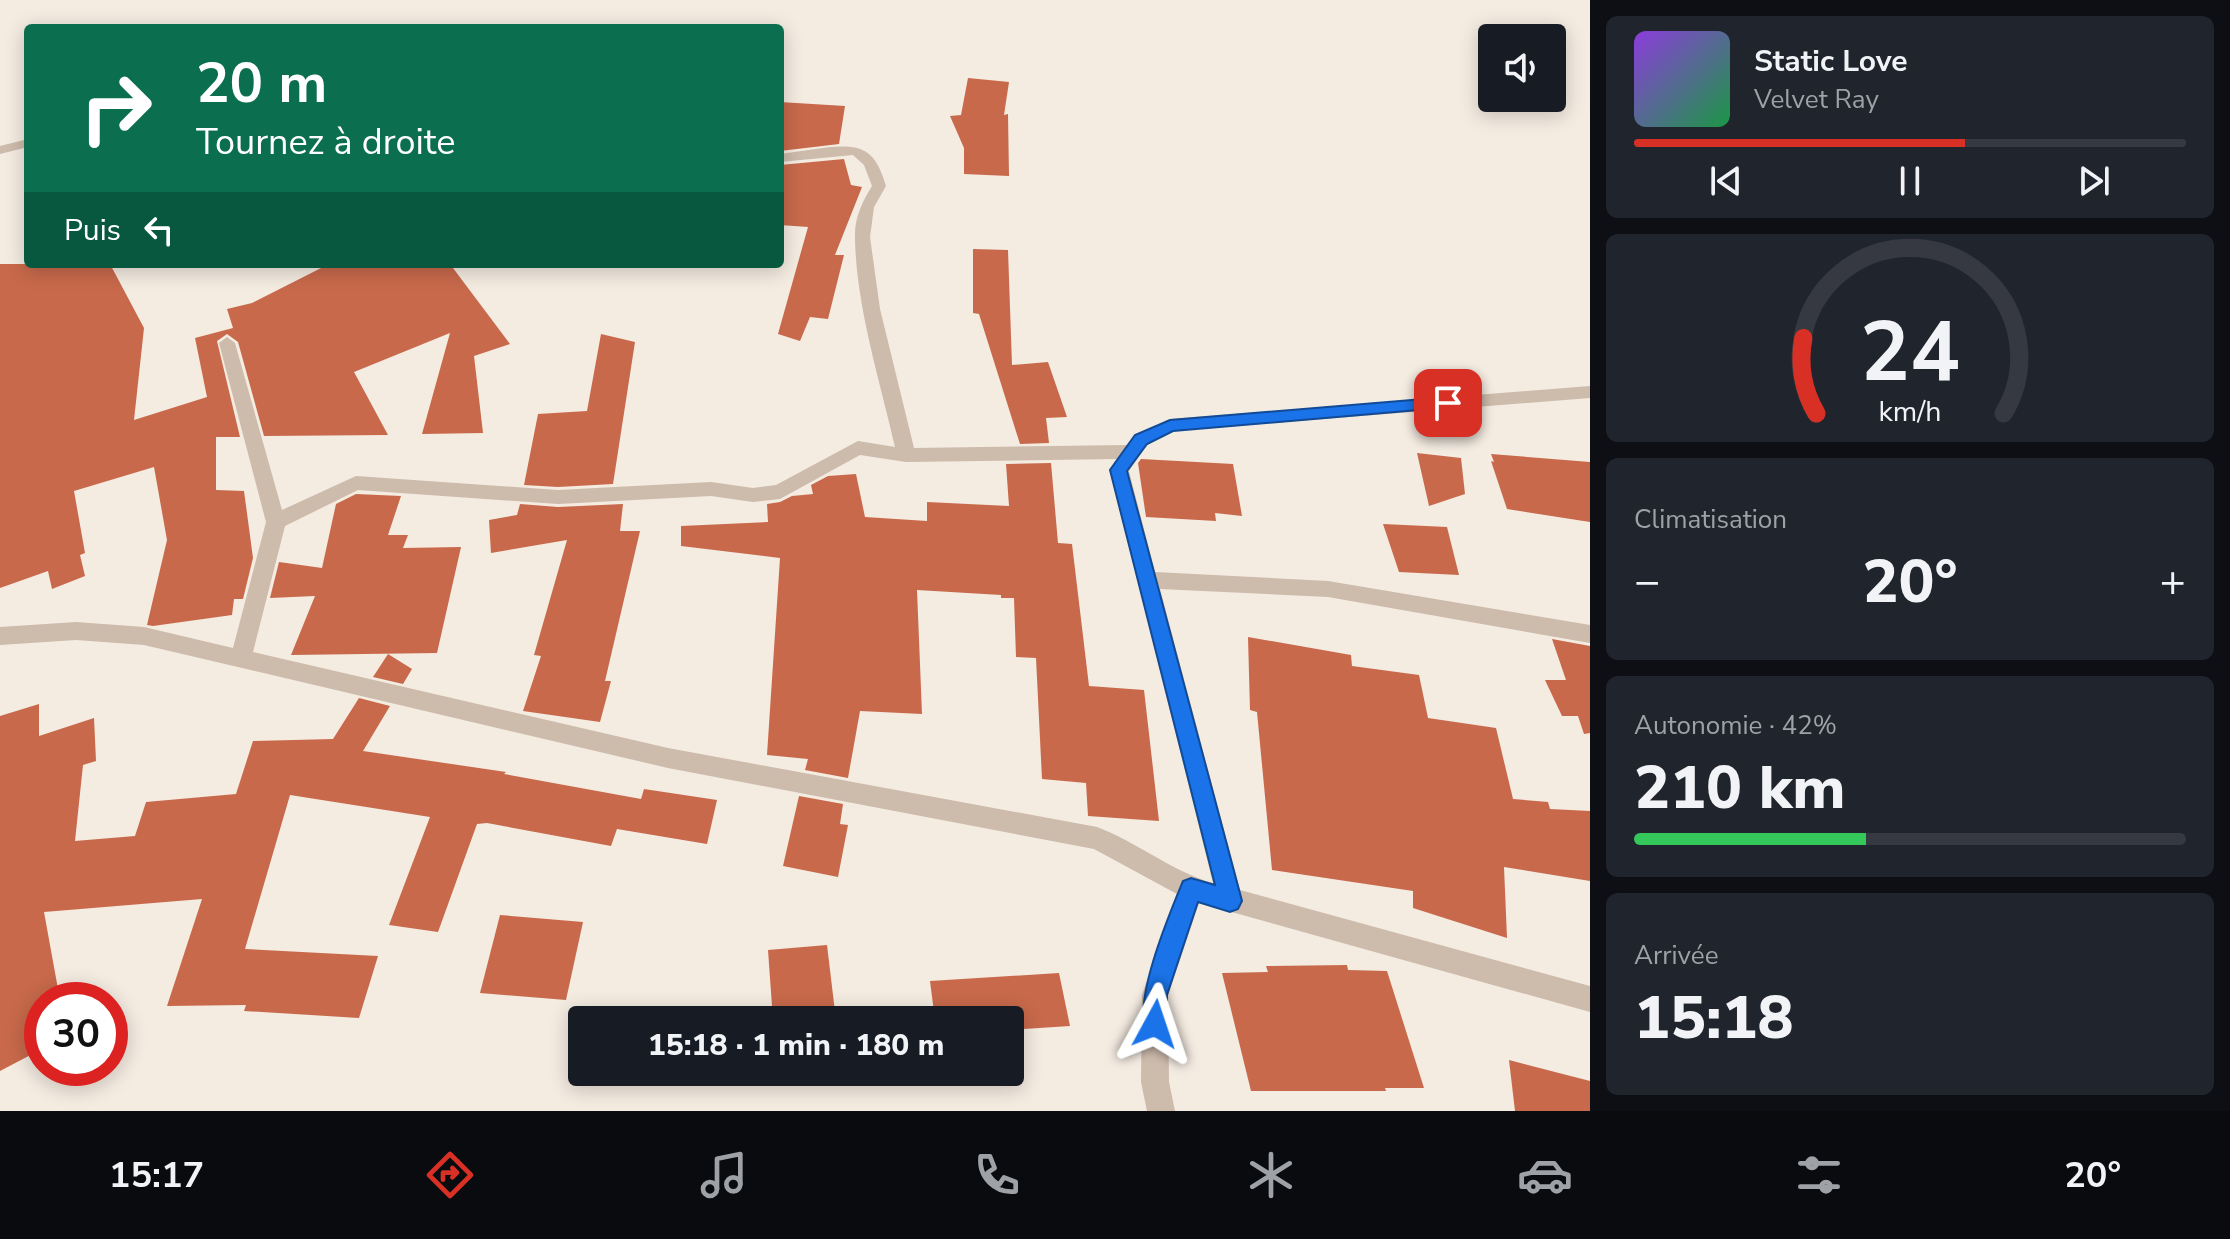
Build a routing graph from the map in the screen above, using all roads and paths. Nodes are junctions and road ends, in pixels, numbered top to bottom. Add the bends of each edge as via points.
1 (24, 144) edge
2 (0, 150) edge
3 (784, 158) edge
4 (227, 343) dead end
5 (1590, 392) edge
6 (1132, 452) junction
7 (906, 455) junction
8 (276, 522) junction
9 (1146, 580) junction
10 (1590, 634) edge
11 (0, 636) edge
12 (240, 660) junction
13 (1191, 889) junction
14 (1230, 901) junction
15 (1590, 999) edge
16 (1161, 1111) edge

1 - 2 street
3 - 7 street via 855,150 868,158 878,180 862,237 872,309
4 - 8 street
5 - 6 street via 1170,425 1141,440
6 - 7 street
6 - 9 street via 1119,470
7 - 8 street via 858,448 780,492 753,495 711,489 558,497 356,483
8 - 12 street
9 - 10 street via 1328,589
9 - 14 street
11 - 12 street via 76,631 144,636
12 - 13 street via 668,758 1097,838
13 - 14 street
13 - 16 street via 1155,995 1155,1082
14 - 15 street

